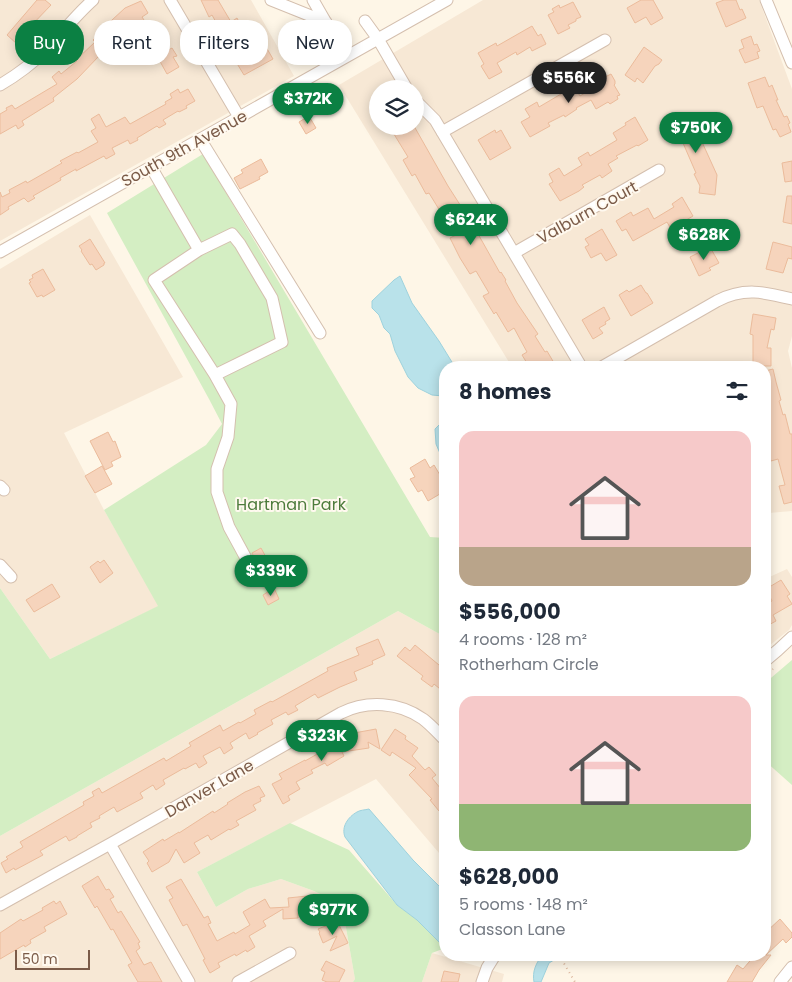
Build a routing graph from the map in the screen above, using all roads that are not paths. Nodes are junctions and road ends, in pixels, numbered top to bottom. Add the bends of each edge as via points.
1 (92, 0) edge
2 (170, 0) edge
3 (272, 0) edge
4 (312, 0) edge
5 (447, 0) edge
6 (766, 0) edge
7 (321, 20) edge
8 (325, 20) edge
9 (365, 21) dead end
10 (378, 39) junction
11 (605, 40) dead end
12 (352, 54) edge
13 (792, 63) edge
14 (332, 65) edge
15 (402, 80) edge
16 (0, 85) edge
17 (424, 109) edge
18 (239, 117) junction
19 (442, 132) junction
20 (200, 139) junction
21 (152, 167) junction
22 (660, 170) dead end
23 (199, 250) junction
24 (0, 252) edge
25 (514, 253) junction
26 (792, 299) edge
27 (320, 333) dead end
28 (578, 361) edge
29 (612, 361) edge
30 (215, 375) junction
31 (0, 566) edge
32 (254, 573) dead end
33 (10, 577) dead end
34 (792, 637) edge
35 (771, 656) edge
36 (439, 734) edge
37 (110, 844) junction
38 (0, 905) edge
39 (290, 953) dead end
40 (492, 961) edge
41 (792, 967) edge
42 (189, 982) edge
43 (238, 982) edge
44 (482, 982) edge
45 (780, 982) edge

1 - 16 street via 37,58
2 - 18 street
3 - 7 street
4 - 8 street
5 - 10 street, South 9th Avenue
6 - 13 street
9 - 10 street
10 - 12 street, South 9th Avenue
10 - 15 street
11 - 19 street
14 - 18 street, South 9th Avenue
17 - 19 street
18 - 20 street, South 9th Avenue
19 - 25 street
20 - 21 street, South 9th Avenue
20 - 27 street
21 - 23 street
21 - 24 street, South 9th Avenue
22 - 25 street, Valburn Court
23 - 30 street via 154,280
23 - 30 street via 232,234 272,298 282,342
25 - 28 street
26 - 29 street via 766,292 728,296
30 - 32 street via 231,404 228,437 217,469 217,492 229,527
31 - 33 street
34 - 35 street
36 - 37 street, Danver Lane via 422,718 401,708 377,704 350,709
37 - 38 street, Danver Lane
37 - 42 street
39 - 43 street
40 - 44 street
41 - 45 street

